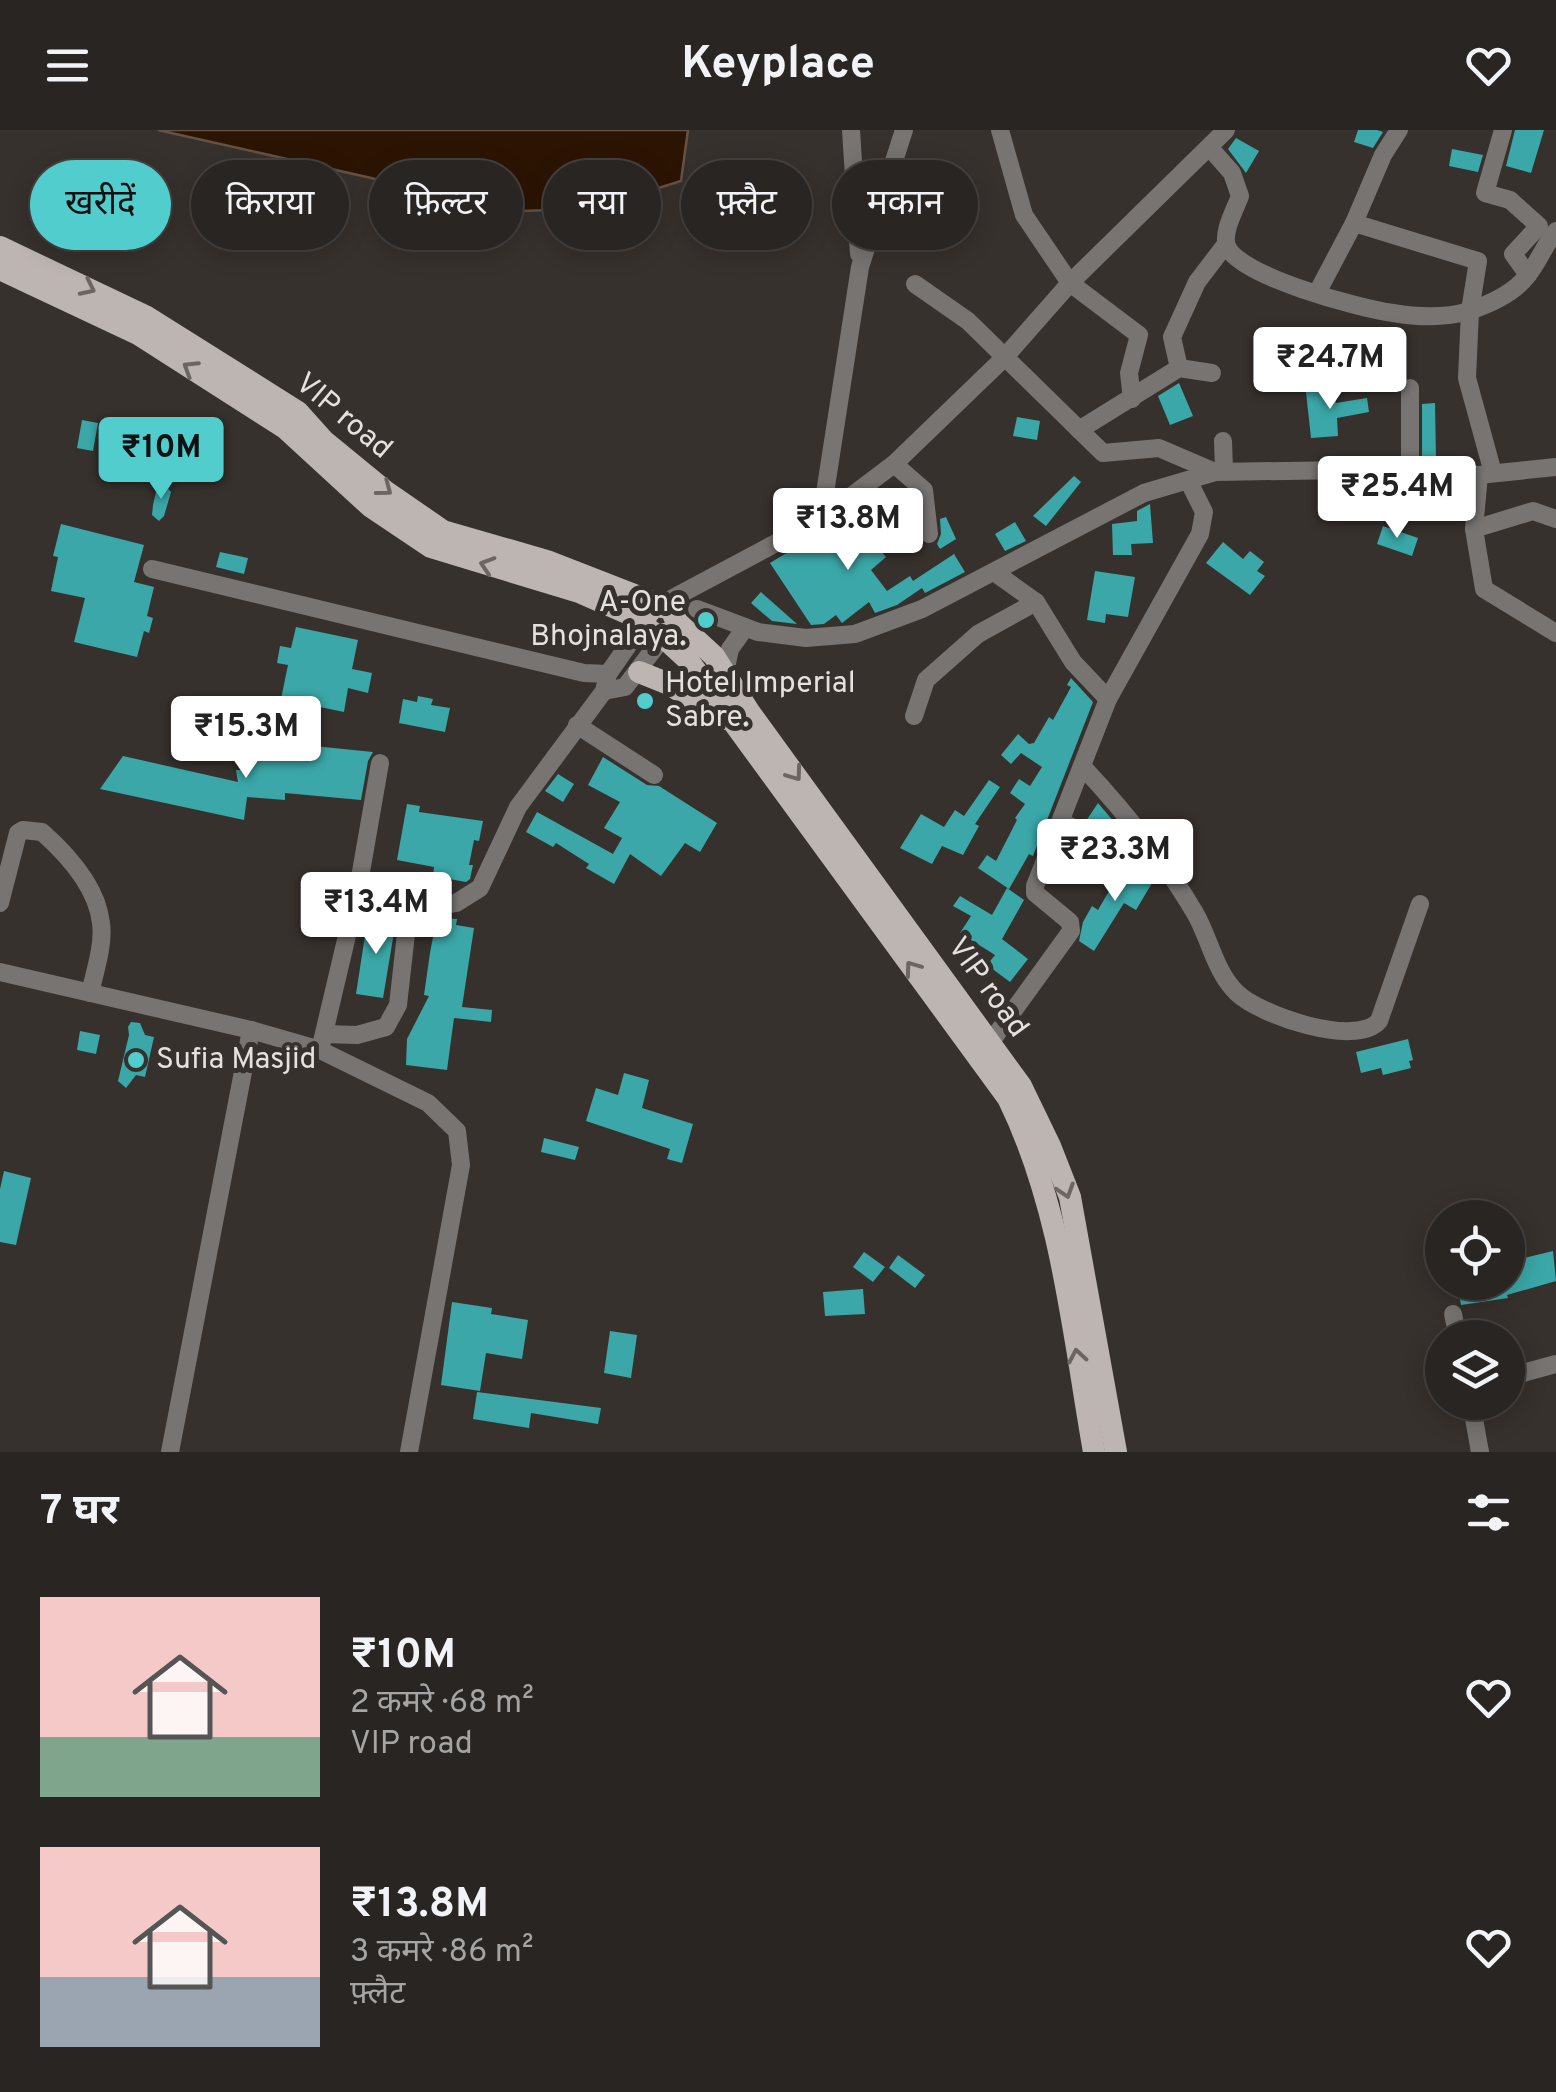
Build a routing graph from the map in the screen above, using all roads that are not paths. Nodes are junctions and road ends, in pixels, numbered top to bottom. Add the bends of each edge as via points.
1 (851, 130) edge
2 (904, 130) edge
3 (1000, 130) edge
4 (1226, 130) edge
5 (1399, 130) edge
6 (1503, 130) edge
7 (1210, 148) junction
8 (1354, 224) junction
9 (1556, 231) edge
10 (1226, 244) junction
11 (0, 248) edge
12 (860, 266) junction
13 (0, 269) edge
14 (1528, 275) junction
15 (1070, 283) junction
16 (915, 284) dead end
17 (1317, 293) junction
18 (1470, 311) junction
19 (1004, 358) junction
20 (1180, 368) junction
21 (1212, 373) dead end
22 (1410, 388) dead end
23 (1132, 399) junction
24 (1079, 430) junction
25 (1223, 441) dead end
26 (894, 464) junction
27 (1556, 466) edge
28 (1410, 469) junction
29 (1220, 471) junction
30 (1486, 474) junction
31 (1189, 482) junction
32 (821, 518) junction
33 (1556, 518) edge
34 (1474, 529) junction
35 (929, 534) dead end
36 (152, 569) dead end
37 (994, 572) junction
38 (716, 574) junction
39 (1036, 602) junction
40 (698, 609) junction
41 (661, 621) junction
42 (744, 628) junction
43 (1556, 633) edge
44 (639, 672) junction
45 (725, 673) junction
46 (606, 682) junction
47 (1108, 698) junction
48 (914, 716) dead end
49 (577, 726) junction
50 (734, 727) junction
51 (380, 763) dead end
52 (1083, 767) junction
53 (654, 775) dead end
54 (1061, 822) junction
55 (1115, 852) dead end
56 (358, 888) junction
57 (0, 904) edge
58 (1420, 904) dead end
59 (407, 925) dead end
60 (0, 972) edge
61 (90, 993) junction
62 (251, 1030) junction
63 (322, 1042) junction
64 (990, 1043) junction
65 (1454, 1314) dead end
66 (1455, 1320) edge
67 (1556, 1364) edge
68 (1525, 1372) edge
69 (1474, 1420) edge
70 (170, 1452) edge
71 (409, 1452) edge
72 (1094, 1452) edge
73 (1116, 1452) edge
74 (1480, 1452) edge

1 - 12 street
2 - 12 street
3 - 15 street via 1024,215
4 - 7 street
5 - 8 street
6 - 14 street via 1485,193 1510,200 1539,226 1513,254
7 - 10 street via 1240,196
7 - 15 street
8 - 17 street
8 - 18 street via 1478,261
9 - 14 street
10 - 17 street via 1242,264
10 - 20 street via 1197,282 1172,337
11 -> 41 main road, VIP road via 148,317 298,412 324,442 444,531 562,566
12 - 32 street
41 -> 13 main road, VIP road via 431,546 370,506 285,428 138,334
14 - 18 street via 1510,293
15 - 19 street
15 - 23 street via 1139,334 1128,373
16 - 19 street via 968,321
17 - 18 street via 1396,314
18 - 30 street via 1467,378
19 - 24 street
19 - 26 street
20 - 21 street
20 - 23 street
22 - 28 street
23 - 24 street
24 - 29 street via 1104,453 1158,448
25 - 29 street
26 - 32 street
26 - 35 street via 924,490
27 - 30 street
28 - 29 street
28 - 30 street
29 - 31 street
30 - 34 street
31 - 37 street via 1144,493
31 - 47 street via 1204,512 1200,534
32 - 38 street
33 - 34 street via 1533,511
34 - 43 street via 1484,589
36 - 46 street
37 - 39 street
37 - 42 street via 855,634 806,638
38 - 40 street
38 - 41 street
39 - 47 street via 1072,662
39 - 48 street via 978,634 926,680
40 - 41 street
40 - 42 street
41 - 44 street
41 - 45 main road, VIP road via 698,638
41 - 46 street
41 - 50 main road, VIP road
42 - 45 street
44 - 46 street via 625,686
44 - 50 main road
45 -> 64 main road, VIP road
46 - 49 street
47 - 52 street
49 - 53 street
49 - 56 street via 518,807 480,888 435,907
72 -> 50 main road, VIP road via 1049,1204 1008,1098
51 - 56 street
52 - 54 street
52 - 58 street via 1193,910 1228,983 1278,1016 1327,1030 1374,1027
54 - 55 street
54 - 64 street via 1034,890 1070,922 1070,930
56 - 63 street
57 - 61 street via 18,833 42,832 80,872 97,905 102,925
59 - 63 street via 398,1004 386,1027
60 - 61 street
61 - 62 street
62 - 63 street
62 - 70 street
63 - 71 street via 428,1102 456,1130 461,1165
64 -> 73 main road, VIP road via 1021,1086 1070,1198
65 - 66 street
67 - 68 street
69 - 74 street

